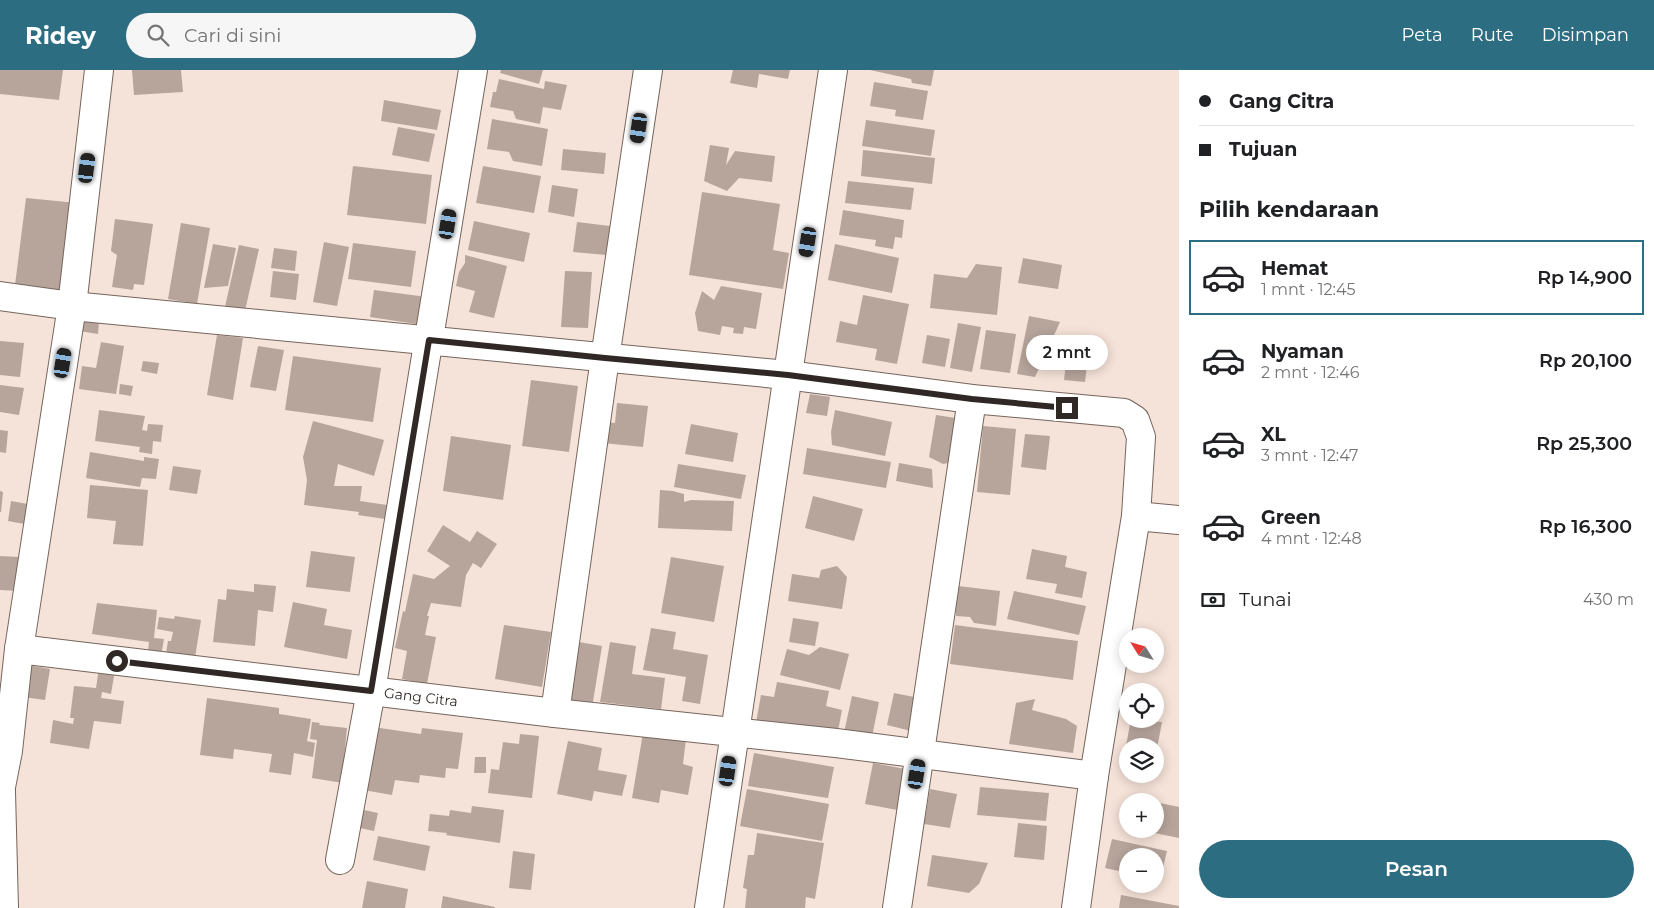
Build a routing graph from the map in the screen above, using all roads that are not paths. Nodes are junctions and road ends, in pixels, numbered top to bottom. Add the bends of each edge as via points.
1 (99, 70) edge
2 (473, 70) edge
3 (648, 70) edge
4 (833, 70) edge
5 (0, 296) edge
6 (72, 306) junction
7 (429, 340) junction
8 (605, 358) junction
9 (788, 375) junction
10 (972, 399) junction
11 (1136, 516) junction
12 (1179, 520) edge
13 (19, 649) junction
14 (371, 691) junction
15 (555, 713) junction
16 (734, 731) junction
17 (920, 754) junction
18 (1094, 776) junction
19 (1, 792) edge
20 (340, 860) dead end
21 (4, 908) edge
22 (708, 908) edge
23 (897, 908) edge
24 (1076, 908) edge

1 - 6 street
2 - 7 street
3 - 8 street
4 - 9 street
5 - 6 street
6 - 7 street
6 - 13 street
7 - 8 street
7 - 14 street
8 - 9 street
8 - 15 street
9 - 10 street
9 - 16 street
10 - 11 street via 1124,413 1135,420 1140,437
10 - 17 street
11 - 12 street
11 - 18 street
13 - 14 street, Gang Citra
13 - 19 street
14 - 15 street, Gang Citra
14 - 20 street
15 - 16 street, Gang Citra
16 - 17 street, Gang Citra
16 - 22 street
17 - 18 street, Gang Citra
17 - 23 street
18 - 24 street
19 - 21 street

